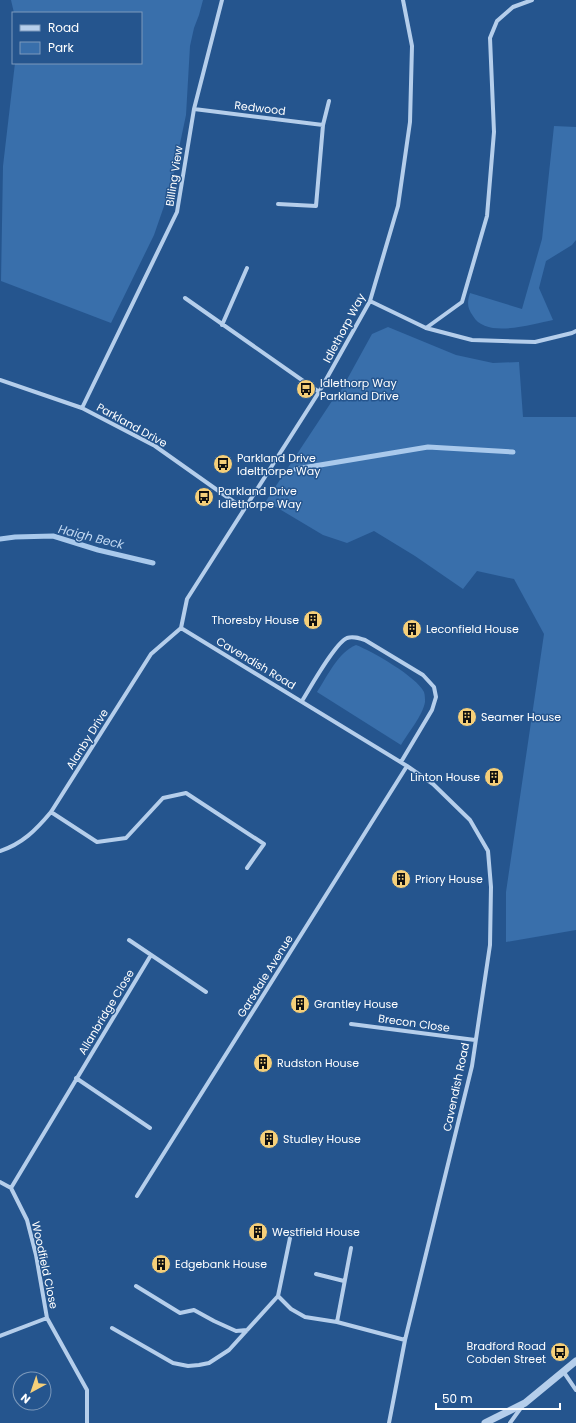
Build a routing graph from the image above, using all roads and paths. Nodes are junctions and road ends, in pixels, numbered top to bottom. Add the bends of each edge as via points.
1 (222, 0) edge
2 (403, 0) edge
3 (532, 0) edge
4 (329, 101) dead end
5 (194, 109) junction
6 (323, 125) junction
7 (278, 204) dead end
8 (247, 268) dead end
9 (185, 298) dead end
10 (370, 301) junction
11 (222, 325) junction
12 (426, 328) junction
13 (576, 331) edge
14 (0, 380) edge
15 (319, 392) junction
16 (82, 408) junction
17 (244, 509) junction
18 (181, 628) junction
19 (302, 701) junction
20 (401, 762) junction
21 (408, 766) junction
22 (51, 812) junction
23 (0, 851) edge
24 (247, 868) dead end
25 (129, 940) dead end
26 (151, 955) junction
27 (206, 992) dead end
28 (351, 1024) dead end
29 (475, 1040) junction
30 (76, 1078) junction
31 (150, 1128) dead end
32 (0, 1182) edge
33 (10, 1188) junction
34 (137, 1196) dead end
35 (290, 1238) dead end
36 (350, 1248) dead end
37 (316, 1274) dead end
38 (344, 1281) junction
39 (136, 1286) dead end
40 (278, 1296) junction
41 (47, 1318) junction
42 (337, 1322) junction
43 (112, 1328) dead end
44 (247, 1330) junction
45 (0, 1336) edge
46 (405, 1340) junction
47 (576, 1361) edge
48 (563, 1371) junction
49 (576, 1390) edge
50 (525, 1403) junction
51 (88, 1423) edge
52 (389, 1423) edge
53 (485, 1423) edge
54 (510, 1423) edge

1 - 5 street, Billing View
2 - 10 street, Idlethorp Way via 412,46 410,122 398,206
3 - 12 street via 513,7 497,21 490,38 494,132 488,216 462,302
4 - 6 street
5 - 6 street, Redwood
5 - 16 street, Billing View via 177,212
6 - 7 street via 316,206
8 - 11 street
9 - 11 street
10 - 12 street
10 - 15 street, Idlethorp Way
11 - 15 street
12 - 13 street via 472,340 535,342
14 - 16 street, Parkland Drive
15 - 17 street, Idlethorp Way
16 - 17 street, Parkland Drive via 155,446
17 - 18 street, Idlethorp Way via 187,599
18 - 19 street, Cavendish Road
18 - 22 street, Alanby Drive via 151,654
19 - 20 street, Cavendish Road
19 - 20 street, Cavendish Road via 333,652 346,638 366,640 423,674 434,687 436,697 432,710
20 - 21 street, Cavendish Road
21 - 29 street, Cavendish Road via 434,784 470,820 488,851 491,887 490,946
21 - 34 street, Garsdale Avenue
22 - 23 street, Alanby Drive via 38,828 14,846
22 - 24 street via 97,842 126,838 163,798 186,793 264,844
25 - 26 street
26 - 27 street
26 - 30 street, Allanbridge Close
28 - 29 street, Brecon Close
29 - 46 street, Cavendish Road via 472,1066
30 - 31 street
30 - 33 street, Allanbridge Close
32 - 33 street
33 - 41 street, Woodfield Close via 27,1220
35 - 40 street
36 - 38 street
37 - 38 street
38 - 42 street
39 - 44 street via 180,1313 194,1310 236,1331
40 - 42 street via 291,1309 305,1317
40 - 44 street
41 - 45 street
41 - 51 street, Woodfield Close via 87,1390
42 - 46 street
43 - 44 street via 173,1363 188,1366 209,1364 229,1350
46 - 52 street, Cavendish Road
47 - 48 street
48 - 49 street
48 - 50 street
50 - 53 street
50 - 54 street

